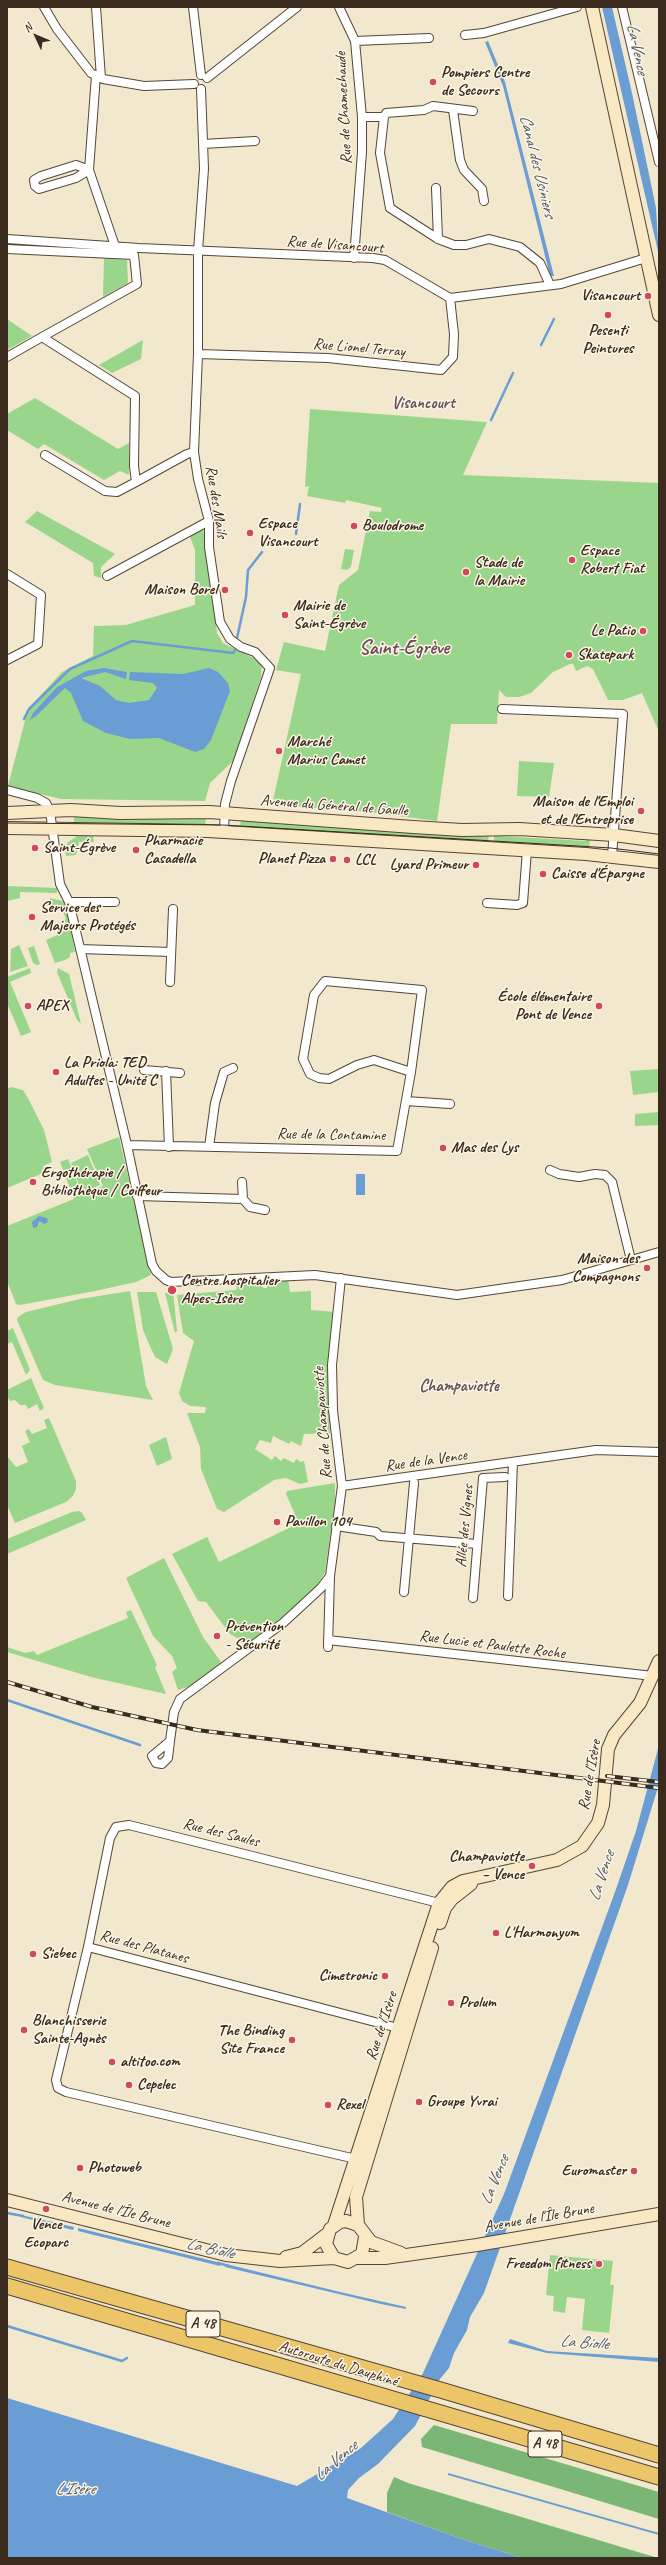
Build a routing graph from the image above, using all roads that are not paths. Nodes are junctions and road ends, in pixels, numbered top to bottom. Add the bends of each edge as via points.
1 (44, 7) edge
2 (96, 7) edge
3 (193, 7) edge
4 (297, 7) edge
5 (339, 7) edge
6 (577, 7) edge
7 (592, 7) edge
8 (622, 7) edge
9 (465, 35) dead end
10 (429, 38) dead end
11 (355, 41) junction
12 (204, 76) junction
13 (98, 77) junction
14 (194, 84) junction
15 (201, 89) junction
16 (453, 110) junction
17 (474, 110) dead end
18 (362, 117) junction
19 (384, 117) junction
20 (255, 141) dead end
21 (203, 144) junction
22 (659, 162) edge
23 (89, 170) junction
24 (436, 188) dead end
25 (484, 201) dead end
26 (7, 239) edge
27 (438, 239) junction
28 (115, 246) junction
29 (7, 249) edge
30 (198, 251) junction
31 (354, 258) junction
32 (646, 258) junction
33 (550, 285) junction
34 (450, 298) junction
35 (659, 315) edge
36 (42, 337) junction
37 (198, 354) junction
38 (7, 357) edge
39 (194, 452) junction
40 (45, 455) dead end
41 (136, 482) junction
42 (209, 521) junction
43 (7, 574) edge
44 (107, 576) dead end
45 (7, 660) edge
46 (502, 709) dead end
47 (7, 790) edge
48 (50, 811) junction
49 (7, 813) edge
50 (225, 813) junction
51 (7, 828) edge
52 (54, 829) junction
53 (224, 833) junction
54 (614, 835) junction
55 (659, 841) edge
56 (527, 850) junction
57 (612, 856) junction
58 (659, 862) edge
59 (69, 902) junction
60 (115, 902) dead end
61 (487, 903) dead end
62 (173, 909) dead end
63 (80, 949) junction
64 (171, 952) junction
65 (170, 982) dead end
66 (233, 1068) dead end
67 (144, 1070) dead end
68 (166, 1071) junction
69 (411, 1072) junction
70 (180, 1074) dead end
71 (406, 1101) junction
72 (450, 1104) dead end
73 (127, 1145) junction
74 (169, 1147) junction
75 (209, 1147) junction
76 (550, 1170) dead end
77 (242, 1182) dead end
78 (137, 1196) junction
79 (242, 1199) junction
80 (265, 1210) dead end
81 (659, 1252) edge
82 (631, 1260) junction
83 (341, 1278) junction
84 (659, 1452) edge
85 (514, 1462) junction
86 (505, 1477) dead end
87 (414, 1483) dead end
88 (342, 1486) junction
89 (336, 1526) junction
90 (409, 1539) junction
91 (477, 1544) junction
92 (330, 1576) junction
93 (404, 1592) dead end
94 (508, 1596) dead end
95 (473, 1598) dead end
96 (328, 1644) joint
97 (659, 1661) edge
98 (653, 1676) junction
99 (170, 1741) dead end
100 (482, 1877) junction
101 (439, 1903) junction
102 (443, 1914) junction
103 (88, 1947) junction
104 (398, 2028) junction
105 (361, 2160) junction
106 (7, 2200) edge
107 (657, 2214) edge
108 (358, 2225) junction
109 (331, 2229) junction
110 (365, 2237) junction
111 (406, 2254) junction
112 (334, 2258) junction
113 (358, 2258) junction
114 (265, 2260) junction
115 (7, 2267) edge
116 (7, 2286) edge
117 (659, 2455) edge
118 (659, 2477) edge

1 - 13 street via 57,29 91,73
2 - 13 street
3 - 12 street
4 - 12 street
5 - 11 street, Rue de Chamechaude
6 - 9 street via 484,33
7 - 32 street via 641,225
8 - 22 street
10 - 11 street
11 - 18 street, Rue de Chamechaude
12 - 14 street via 196,77
12 - 15 street via 207,85
13 - 14 street via 144,86
13 - 23 street
14 - 15 street
15 - 21 street, Rue des Mails
16 - 17 street
16 - 19 street via 432,106 424,110 386,113
16 - 25 street via 460,160 464,170 482,189
18 - 19 street
18 - 31 street, Rue de Chamechaude
19 - 27 street via 380,153 390,208
20 - 21 street
21 - 30 street, Rue des Mails via 204,169
23 - 23 street via 76,165 41,176 34,180 35,186 39,189 76,178
23 - 28 street
24 - 27 street
26 - 28 street, Rue de Visancourt
27 - 33 street via 460,245 489,239 520,247 540,263
28 - 30 street, Rue de Visancourt
29 - 36 street via 134,255 136,284
30 - 31 street, Rue de Visancourt
30 - 37 street, Rue des Mails
31 - 34 street, Rue de Visancourt via 385,260
32 - 33 street
32 - 35 street
33 - 34 street
34 - 37 street, Rue Lionel Terray via 454,334 453,357 441,370 328,358
36 - 38 street
36 - 41 street via 136,396
37 - 39 street, Rue des Mails
39 - 41 street
39 - 42 street, Rue des Mails
40 - 41 street via 105,491 117,492
42 - 44 street
42 - 50 street, Rue des Mails via 209,547 220,622 230,639 241,647 255,652 270,668 231,781
43 - 45 street via 41,595 38,644
46 - 54 street via 623,714
47 - 48 street via 37,798 46,804
48 - 49 street, Avenue du Général de Gaulle
48 - 50 street, Avenue du Général de Gaulle
48 - 52 street
50 - 53 street, Rue des Mails
50 - 54 street, Avenue du Général de Gaulle via 427,828 519,829
51 - 52 street, Avenue du Général de Gaulle
52 - 53 street, Avenue du Général de Gaulle
52 - 59 street via 60,884
53 - 56 street, Avenue du Général de Gaulle
54 - 55 street, Avenue du Général de Gaulle
54 - 57 street
56 - 57 street, Avenue du Général de Gaulle
56 - 61 street via 523,903
57 - 58 street, Avenue du Général de Gaulle
59 - 60 street
59 - 63 street
62 - 64 street
63 - 64 street
63 - 73 street
64 - 65 street
66 - 75 street via 224,1072 215,1103
67 - 68 street
68 - 70 street
68 - 74 street
69 - 69 street, Rue de la Contamine via 374,1060 328,1079 310,1074 303,1059 316,990 326,981 332,980 422,990
69 - 71 street, Rue de la Contamine
71 - 72 street
71 - 75 street, Rue de la Contamine via 397,1151
73 - 74 street, Rue de la Contamine
73 - 78 street
74 - 75 street, Rue de la Contamine
76 - 82 street via 579,1177 605,1175 612,1182
77 - 79 street
78 - 79 street
78 - 83 street via 152,1264 166,1280 172,1282 286,1275
79 - 80 street via 250,1207
81 - 82 street
82 - 83 street via 562,1280 457,1295
83 - 88 street, Rue de Champaviotte via 332,1365 333,1410
84 - 85 street, Rue de la Vence via 596,1450
85 - 88 street, Rue de la Vence
85 - 94 street
86 - 91 street, Allée des Vignes via 483,1478
87 - 90 street
88 - 89 street, Rue de Champaviotte
89 - 90 street via 376,1532 380,1536
89 - 92 street, Rue de Champaviotte
90 - 91 street
90 - 93 street
91 - 95 street, Allée des Vignes
92 - 96 street, Rue de Champaviotte
92 - 99 street via 321,1588 283,1623 180,1698 174,1712
96 - 98 street, Rue Lucie et Paulette Roche
97 - 98 street, Rue de l'Isère
98 - 100 street, Rue de l'Isère via 640,1703 614,1736 608,1750 603,1805 598,1823 582,1846 557,1860
100 - 101 street, Rue de l'Isère via 463,1881 449,1891
100 - 102 street, Rue de l'Isère via 452,1899
101 - 102 street
101 - 103 street, Rue des Saules via 129,1825 116,1827 110,1838
101 - 104 street, Rue de l'Isère
102 - 105 street, Rue de l'Isère
103 - 104 street, Rue des Platanes
103 - 105 street, Rue des Platanes via 56,2080 58,2088 66,2092
104 - 105 street, Rue de l'Isère
105 - 108 street, Rue de l'Isère via 356,2197
105 - 109 street, Rue de l'Isère
106 - 114 street, Avenue de l'Île Brune via 226,2255
107 - 111 street, Avenue de l'Île Brune via 477,2245
108 - 109 street via 346,2221
108 - 110 street
109 - 112 street via 326,2244
109 - 114 street, Avenue de l'Île Brune via 302,2253
110 - 111 street, Avenue de l'Île Brune via 384,2249
110 - 113 street via 364,2249
111 - 113 street, Avenue de l'Île Brune via 385,2258
112 - 113 street via 348,2262
112 - 114 street, Avenue de l'Île Brune via 301,2261
115 - 117 highway, Autoroute du Dauphiné / A 48
116 - 118 highway, Autoroute du Dauphiné / A 48

